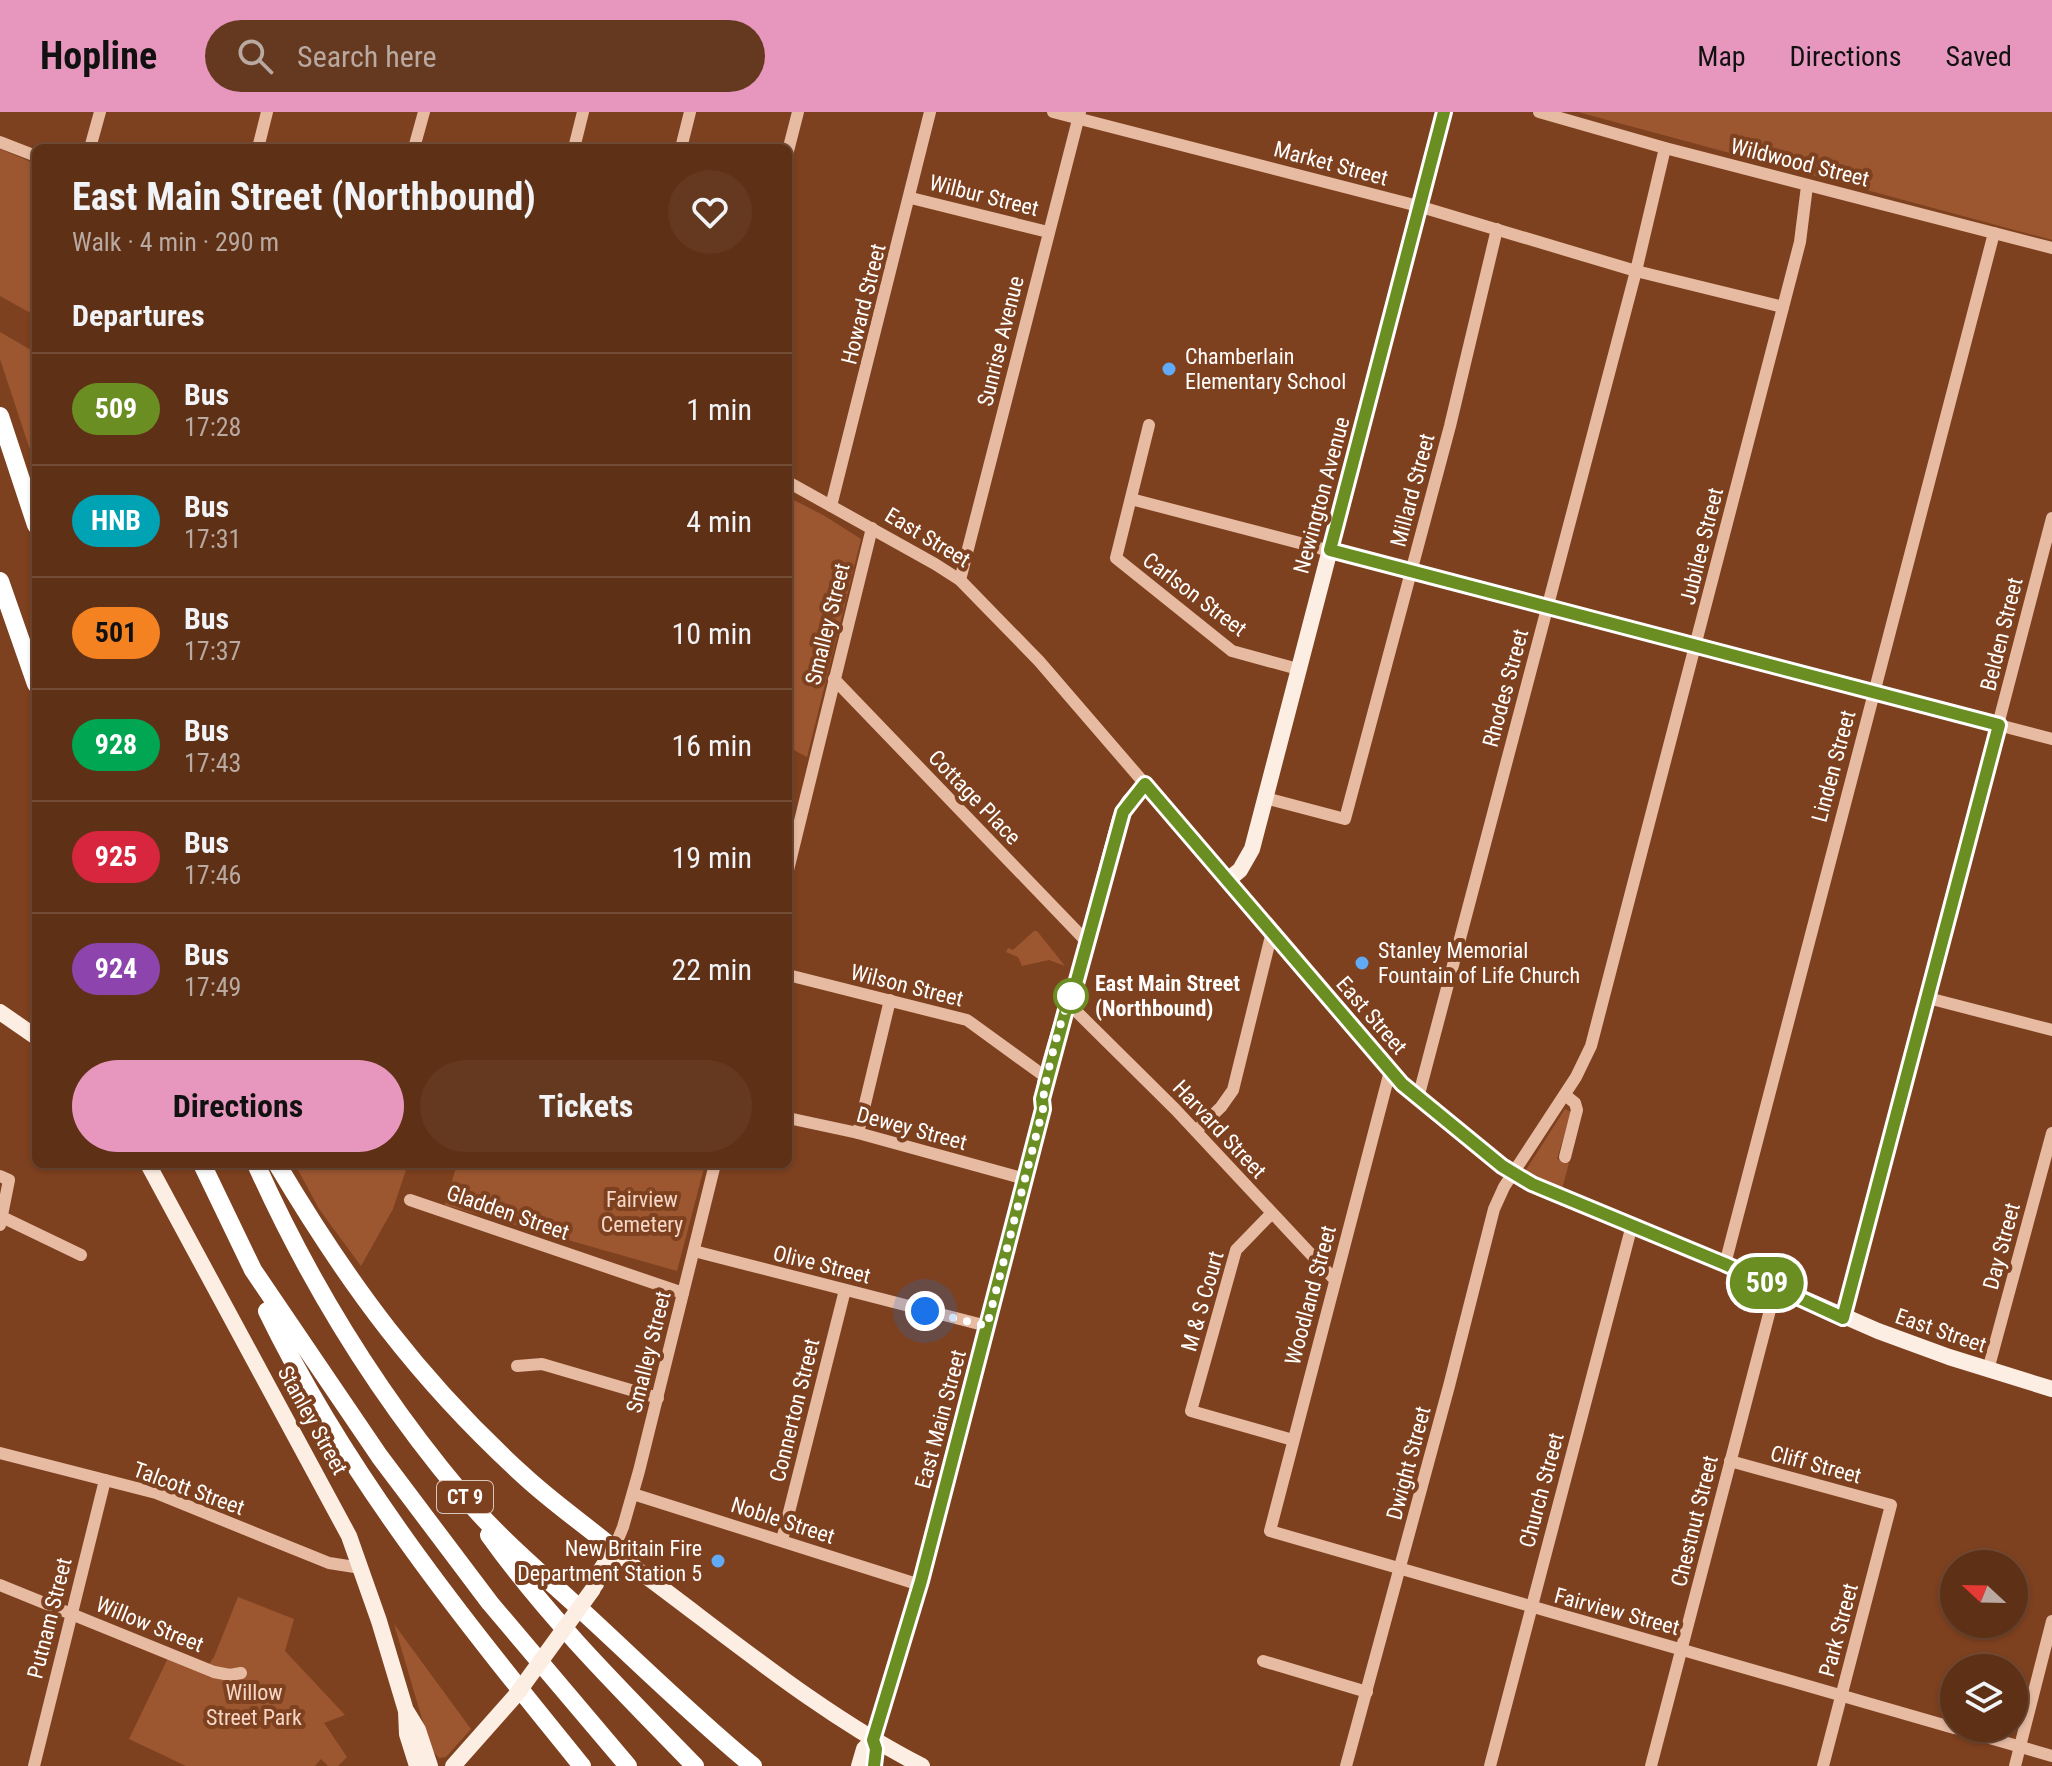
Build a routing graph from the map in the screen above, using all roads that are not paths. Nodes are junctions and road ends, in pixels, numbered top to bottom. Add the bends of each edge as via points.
1 (100, 112) edge
2 (267, 112) edge
3 (424, 112) edge
4 (583, 112) edge
5 (690, 112) edge
6 (798, 112) edge
7 (930, 112) edge
8 (1053, 112) edge
9 (1444, 112) edge
10 (1539, 112) edge
11 (1079, 115) edge
12 (0, 142) edge
13 (91, 144) edge
14 (259, 144) edge
15 (415, 144) edge
16 (575, 144) edge
17 (682, 144) edge
18 (790, 144) edge
19 (1665, 148) junction
20 (32, 154) edge
21 (1807, 186) junction
22 (911, 198) junction
23 (1418, 206) junction
24 (1497, 229) junction
25 (1048, 232) junction
26 (1994, 233) junction
27 (2052, 248) edge
28 (1636, 271) junction
29 (1783, 307) junction
30 (0, 416) edge
31 (1149, 425) dead end
32 (792, 484) edge
33 (1131, 499) junction
34 (831, 506) junction
35 (32, 513) edge
36 (2052, 518) edge
37 (872, 528) junction
38 (1330, 550) junction
39 (1411, 571) junction
40 (960, 580) junction
41 (0, 581) edge
42 (1547, 607) junction
43 (1696, 646) junction
44 (1298, 669) junction
45 (32, 673) edge
46 (834, 679) junction
47 (1873, 693) junction
48 (1999, 725) junction
49 (2052, 739) edge
50 (1145, 784) junction
51 (1265, 798) junction
52 (792, 853) edge
53 (1228, 880) junction
54 (1272, 932) junction
55 (1088, 943) junction
56 (792, 976) edge
57 (1928, 998) junction
58 (890, 1000) junction
59 (1074, 1000) junction
60 (0, 1012) edge
61 (2052, 1030) edge
62 (32, 1034) edge
63 (1390, 1071) junction
64 (1047, 1078) junction
65 (1565, 1095) junction
66 (1418, 1098) junction
67 (1043, 1109) junction
68 (792, 1119) edge
69 (1196, 1131) junction
70 (858, 1133) junction
71 (2052, 1133) edge
72 (1565, 1157) dead end
73 (150, 1168) edge
74 (204, 1168) edge
75 (258, 1168) edge
76 (279, 1168) edge
77 (714, 1168) edge
78 (1513, 1174) junction
79 (4, 1178) edge
80 (1025, 1179) junction
81 (410, 1200) dead end
82 (1271, 1214) junction
83 (1, 1221) edge
84 (1632, 1225) junction
85 (694, 1251) junction
86 (243, 1253) junction
87 (81, 1255) dead end
88 (1725, 1264) junction
89 (1334, 1279) junction
90 (1776, 1287) junction
91 (845, 1290) junction
92 (683, 1293) junction
93 (1843, 1318) junction
94 (987, 1326) junction
95 (517, 1366) dead end
96 (1988, 1370) junction
97 (2052, 1389) edge
98 (658, 1398) junction
99 (1293, 1440) junction
100 (0, 1453) edge
101 (1730, 1461) junction
102 (105, 1480) junction
103 (633, 1494) junction
104 (467, 1500) junction
105 (1891, 1505) joint
106 (1270, 1531) joint
107 (782, 1540) junction
108 (610, 1557) junction
109 (361, 1568) junction
110 (1401, 1569) junction
111 (0, 1585) edge
112 (920, 1585) junction
113 (1531, 1608) junction
114 (70, 1613) junction
115 (2052, 1621) edge
116 (1682, 1650) junction
117 (1263, 1661) dead end
118 (241, 1673) dead end
119 (1367, 1692) junction
120 (1842, 1694) junction
121 (406, 1711) junction
122 (1940, 1723) edge
123 (873, 1740) junction
124 (2003, 1742) edge
125 (2020, 1747) junction
126 (2052, 1756) edge
127 (34, 1766) edge
128 (417, 1766) edge
129 (430, 1766) edge
130 (453, 1766) edge
131 (582, 1766) edge
132 (628, 1766) edge
133 (695, 1766) edge
134 (753, 1766) edge
135 (859, 1766) edge
136 (874, 1766) edge
137 (922, 1766) edge
138 (1346, 1766) edge
139 (1490, 1766) edge
140 (1651, 1766) edge
141 (1823, 1766) edge
142 (2015, 1766) edge

1 - 13 street
2 - 14 street
3 - 15 street
4 - 16 street
5 - 17 street
6 - 18 street
7 - 22 street, Howard Street
8 - 11 street, Market Street
9 - 23 main road, Newington Avenue
10 - 19 street, Wildwood Street
11 - 23 street, Market Street
11 - 25 street, Sunrise Avenue
12 - 20 street
19 - 21 street, Wildwood Street
19 - 28 street, Rhodes Street
21 - 26 street, Wildwood Street
21 - 29 street, Jubilee Street via 1800,242
22 - 25 street, Wilbur Street
22 - 34 street, Howard Street
23 - 24 street, Market Street
23 - 38 main road, Newington Avenue
24 - 28 street, Market Street
24 - 39 street, Millard Street
25 - 40 street, Sunrise Avenue
26 - 27 street, Wildwood Street
26 - 47 street, Linden Street
28 - 29 street, Market Street
28 - 42 street, Rhodes Street
29 - 43 street, Jubilee Street
30 - 35 highway
31 - 33 street
32 - 34 street, East Street
33 - 38 street
33 - 44 street, Carlson Street via 1116,558 1232,651
34 - 37 street, East Street
36 - 48 street, Belden Street
37 - 40 street, East Street
37 - 46 street, Smalley Street
38 - 39 street
38 - 44 main road, Newington Avenue
39 - 42 street
39 - 51 street, Millard Street via 1345,819
40 - 50 street, East Street via 1031,652
41 - 45 highway
42 - 43 street
42 - 66 street, Rhodes Street
43 - 47 street
43 - 65 street, Jubilee Street via 1591,1046
44 - 51 main road, Newington Avenue
46 - 52 street, Smalley Street
46 - 55 street, Cottage Place
47 - 48 street
47 - 88 street, Linden Street
48 - 49 street
48 - 57 street, Belden Street
50 - 53 main road, East Street
50 - 55 main road, East Main Street via 1123,812
51 - 53 main road, Newington Avenue via 1249,859
53 - 54 main road, East Street
54 - 63 main road, East Street
54 - 69 street via 1233,1090
55 - 59 main road, East Main Street
56 - 58 street, Wilson Street
57 - 61 street
57 - 93 street, Belden Street
58 - 64 street, Wilson Street via 967,1020
58 - 70 street
59 - 64 main road, East Main Street via 1068,1002
59 - 67 main road, East Main Street
59 - 69 street, Harvard Street
60 - 62 main road
63 - 66 main road, East Street
63 - 89 street, Woodland Street
64 - 67 main road, East Main Street
65 - 72 street via 1577,1109
65 - 78 street, Jubilee Street
66 - 78 main road, East Street
67 - 80 main road, East Main Street
68 - 70 street, Dewey Street
69 - 82 street, Harvard Street
70 - 80 street, Dewey Street
71 - 96 street, Day Street
73 - 109 main road, Stanley Street via 323,1485
74 - 86 highway, CT 9
75 - 104 highway, CT 9 via 341,1326
76 - 108 highway via 342,1269 417,1366
77 - 85 street, Smalley Street
78 - 84 main road, East Street
78 - 110 street, Dwight Street via 1492,1216
79 - 83 street
80 - 94 main road, East Main Street
81 - 92 street, Gladden Street
82 - 89 street, Harvard Street
82 - 99 street, M & S Court via 1236,1250 1191,1411
83 - 87 street
84 - 88 main road, East Street
84 - 113 street, Church Street
85 - 91 street, Olive Street
85 - 92 street, Smalley Street
86 - 131 highway via 278,1332 389,1516
86 - 132 highway, CT 9 via 428,1522
88 - 90 main road, East Street
89 - 99 street, Woodland Street
90 - 93 main road, East Street
90 - 101 street, Chestnut Street
91 - 94 street, Olive Street
91 - 107 street, Connerton Street
92 - 98 street, Smalley Street
93 - 96 main road, East Street
94 - 112 main road, East Main Street
95 - 98 street via 542,1364
96 - 97 main road, East Street
98 - 103 street, Smalley Street
99 - 106 street, Woodland Street
100 - 102 street, Talcott Street
101 - 105 street, Cliff Street
101 - 116 street, Chestnut Street
102 - 109 street, Talcott Street via 156,1493 329,1563
102 - 114 street, Putnam Street
103 - 107 street, Noble Street
103 - 108 street, Smalley Street
104 - 133 highway via 535,1594
104 - 134 highway, CT 9
105 - 120 street, Park Street
106 - 110 street, Fairview Street
107 - 112 street, Noble Street
108 - 123 main road via 632,1566
108 - 130 main road, bridge via 595,1586 501,1713
109 - 121 main road, Stanley Street
110 - 113 street, Fairview Street
110 - 119 street, Dwight Street
111 - 114 street, Willow Street
112 - 123 main road, East Main Street
113 - 116 street, Fairview Street
113 - 139 street, Church Street
114 - 118 street, Willow Street via 214,1672
114 - 127 street, Putnam Street
115 - 125 street
116 - 120 street, Fairview Street
116 - 140 street, Chestnut Street
117 - 119 street
119 - 138 street, Dwight Street
120 - 122 street, Fairview Street
120 - 141 street, Park Street
121 - 128 main road, Stanley Street
121 - 129 main road, Stanley Street
123 - 135 main road, East Main Street
123 - 136 main road, East Main Street
123 - 137 main road
124 - 125 street, Fairview Street
125 - 126 street, Fairview Street
125 - 142 street

